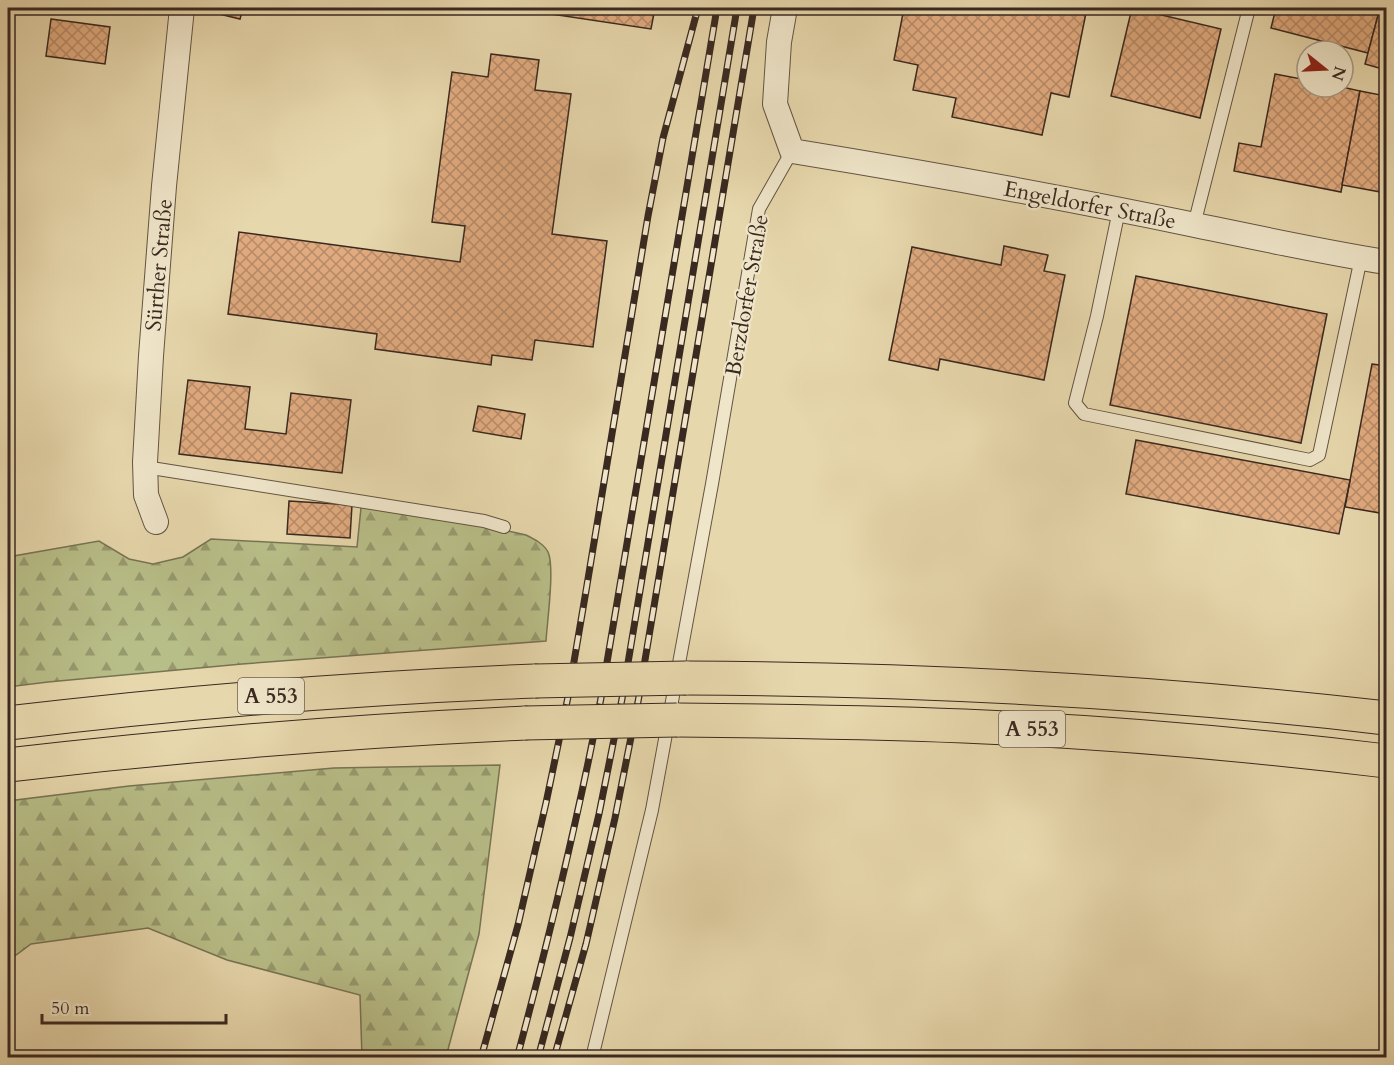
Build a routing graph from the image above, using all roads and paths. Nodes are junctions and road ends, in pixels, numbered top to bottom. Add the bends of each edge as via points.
1 (182, 8) edge
2 (785, 8) edge
3 (1249, 8) edge
4 (792, 152) junction
5 (1119, 210) junction
6 (1194, 225) junction
7 (1361, 258) junction
8 (1386, 262) edge
9 (145, 467) junction
10 (156, 522) dead end
11 (504, 527) dead end
12 (1386, 718) edge
13 (8, 723) edge
14 (1386, 761) edge
15 (8, 765) edge
16 (592, 1058) edge

1 - 9 street, Sürther Straße via 163,197
2 - 4 street via 775,104
3 - 6 lane
4 - 5 street, Engeldorfer Straße
4 - 16 lane, Berzdorfer Straße via 759,209 652,810
5 - 6 street, Engeldorfer Straße
5 - 7 lane via 1074,403 1084,414 1267,452 1310,460 1319,455
6 - 7 street, Engeldorfer Straße
7 - 8 street, Engeldorfer Straße
9 - 10 street, Sürther Straße via 146,495
9 - 11 lane
12 - 13 highway, A 553, bridge via 1061,688 686,678 535,681 283,695
14 - 15 highway, A 553, bridge via 1083,732 677,720 347,733 209,743

